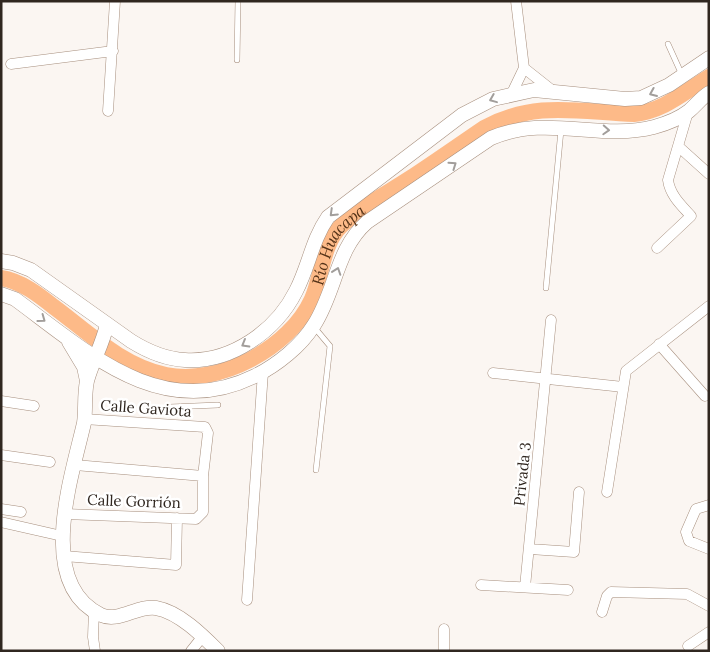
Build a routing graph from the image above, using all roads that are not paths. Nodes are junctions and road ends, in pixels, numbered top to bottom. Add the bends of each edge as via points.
1 (115, 1) edge
2 (238, 1) edge
3 (516, 1) edge
4 (668, 44) dead end
5 (113, 51) junction
6 (709, 58) edge
7 (238, 60) dead end
8 (11, 64) dead end
9 (524, 68) junction
10 (682, 75) junction
11 (553, 91) junction
12 (512, 93) junction
13 (706, 99) edge
14 (108, 111) dead end
15 (688, 112) junction
16 (562, 127) junction
17 (679, 147) junction
18 (709, 174) edge
19 (657, 248) dead end
20 (1, 261) edge
21 (546, 288) dead end
22 (1, 294) edge
23 (708, 309) edge
24 (551, 320) dead end
25 (107, 326) junction
26 (313, 327) junction
27 (64, 335) junction
28 (659, 344) junction
29 (97, 355) junction
30 (263, 372) junction
31 (493, 373) dead end
32 (121, 374) junction
33 (547, 378) junction
34 (87, 383) junction
35 (622, 387) junction
36 (197, 391) junction
37 (705, 396) dead end
38 (1, 401) edge
39 (218, 405) dead end
40 (34, 406) dead end
41 (197, 406) junction
42 (170, 407) dead end
43 (84, 419) junction
44 (1, 455) edge
45 (50, 462) dead end
46 (75, 465) junction
47 (316, 470) dead end
48 (204, 476) junction
49 (579, 492) dead end
50 (607, 492) dead end
51 (709, 505) edge
52 (1, 509) edge
53 (21, 512) dead end
54 (65, 514) junction
55 (177, 518) junction
56 (1, 522) edge
57 (62, 536) junction
58 (530, 549) junction
59 (709, 549) edge
60 (64, 556) junction
61 (481, 585) dead end
62 (525, 587) junction
63 (568, 590) dead end
64 (247, 600) dead end
65 (709, 606) edge
66 (94, 610) junction
67 (602, 612) dead end
68 (444, 629) dead end
69 (709, 632) edge
70 (202, 636) junction
71 (688, 646) dead end
72 (96, 651) edge
73 (191, 651) edge
74 (218, 651) edge
75 (444, 651) edge

1 - 5 street
2 - 7 lane
3 - 9 street
4 - 10 lane
5 - 8 street
5 - 14 street
6 - 10 main road
9 - 11 street
9 - 12 street
10 -> 11 main road via 641,98
11 - 12 main road
12 -> 25 main road via 493,98 462,115 328,217 318,231 298,288 286,309 256,338 234,351 186,360 165,356 131,342
13 - 15 main road
16 -> 15 main road via 638,130 655,127
15 - 17 street
16 - 21 lane
26 -> 16 main road via 324,308 346,246 367,222 491,138 528,127
17 - 18 street
17 - 19 street via 668,180 669,188 691,216
20 - 25 main road via 31,270
22 -> 27 main road via 15,299
23 - 28 street
24 - 33 street, Privada 3
25 - 29 main road
26 - 30 main road via 281,360
26 - 47 lane via 330,346
27 - 29 main road
27 - 34 main road via 84,367
28 - 35 street via 626,371
28 - 37 street
29 - 32 main road
29 - 34 main road
30 - 36 main road via 227,387
30 - 64 street
31 - 33 street
32 - 34 main road via 101,373
32 - 36 main road via 154,387
33 - 35 street
33 - 58 street, Privada 3
34 - 43 main road
35 - 50 street
36 - 41 lane
38 - 40 street
39 - 41 lane
41 - 42 lane
43 - 46 main road
43 - 48 street, Calle Gaviota via 205,427 208,433
44 - 45 street
46 - 48 street
46 - 54 main road
48 - 55 street, Calle Gorrión via 203,512 200,517
49 - 58 street via 574,552
51 - 59 street via 696,509 686,532 689,541
52 - 53 street
54 - 55 street, Calle Gorrión
54 - 57 main road
55 - 60 street via 176,565
56 - 57 street
57 - 60 main road
58 - 62 street, Privada 3
60 - 66 main road via 72,586
61 - 62 street
62 - 63 street
65 - 67 street via 687,594 611,592
66 - 70 main road via 113,618 156,608
66 - 72 street
68 - 75 street
69 - 71 street
70 - 73 street
70 - 74 main road

